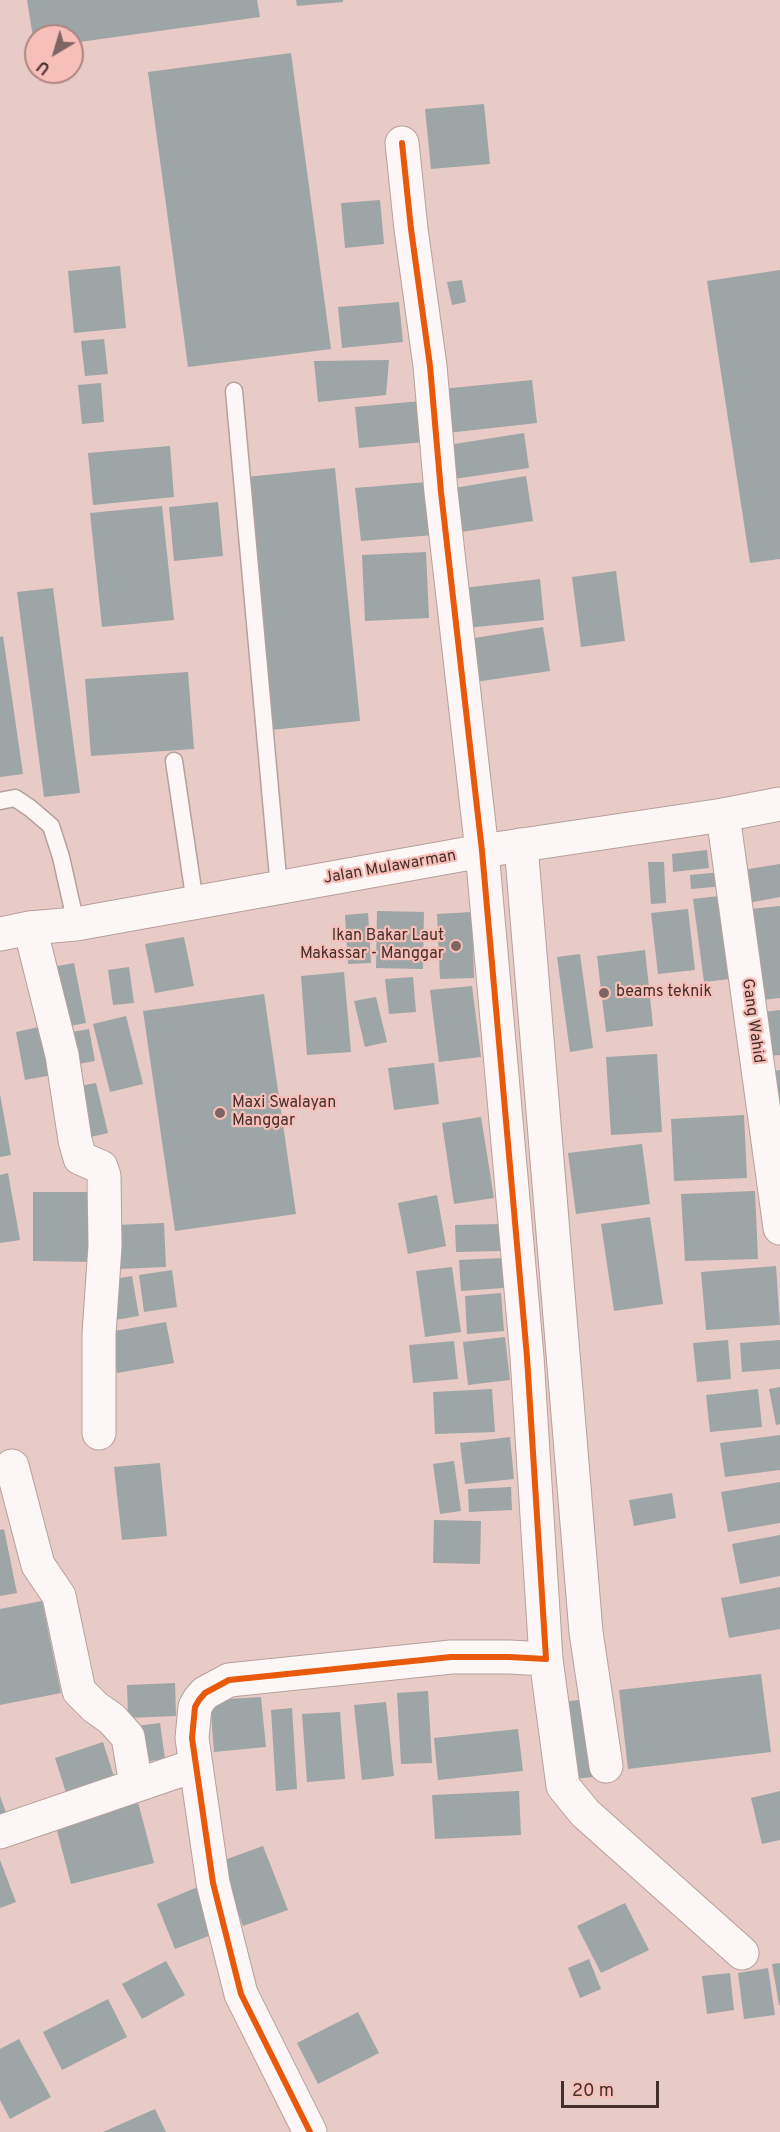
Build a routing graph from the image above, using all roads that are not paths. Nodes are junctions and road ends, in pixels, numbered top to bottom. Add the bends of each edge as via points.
1 (402, 142) dead end
2 (234, 391) dead end
3 (174, 761) dead end
4 (0, 801) edge
5 (780, 804) edge
6 (723, 815) junction
7 (521, 845) junction
8 (483, 851) junction
9 (279, 888) junction
10 (195, 903) junction
11 (76, 924) junction
12 (15, 931) edge
13 (780, 1228) edge
14 (99, 1432) dead end
15 (12, 1466) dead end
16 (546, 1659) junction
17 (196, 1765) junction
18 (606, 1766) dead end
19 (136, 1785) junction
20 (0, 1832) edge
21 (742, 1953) dead end
22 (310, 2132) edge

1 - 8 street
2 - 9 lane
3 - 10 lane
4 - 11 lane via 15,798 51,826
5 - 6 street, Jalan Mulawarman
6 - 7 street, Jalan Mulawarman
6 - 13 street, Gang Wahid
7 - 8 street, Jalan Mulawarman
7 - 18 street via 586,1632
8 - 9 street, Jalan Mulawarman
8 - 16 street via 527,1357
9 - 10 street, Jalan Mulawarman
10 - 11 street, Jalan Mulawarman
11 - 12 street, Jalan Mulawarman
12 - 14 street via 62,1055 80,1158 102,1167 104,1176
15 - 19 street via 38,1565 59,1596 79,1691 128,1737
16 - 17 street via 451,1657 229,1680 205,1693 195,1707 192,1738
16 - 21 street via 563,1786 585,1813
17 - 19 street
17 - 22 street via 213,1883 241,1994
19 - 20 street

